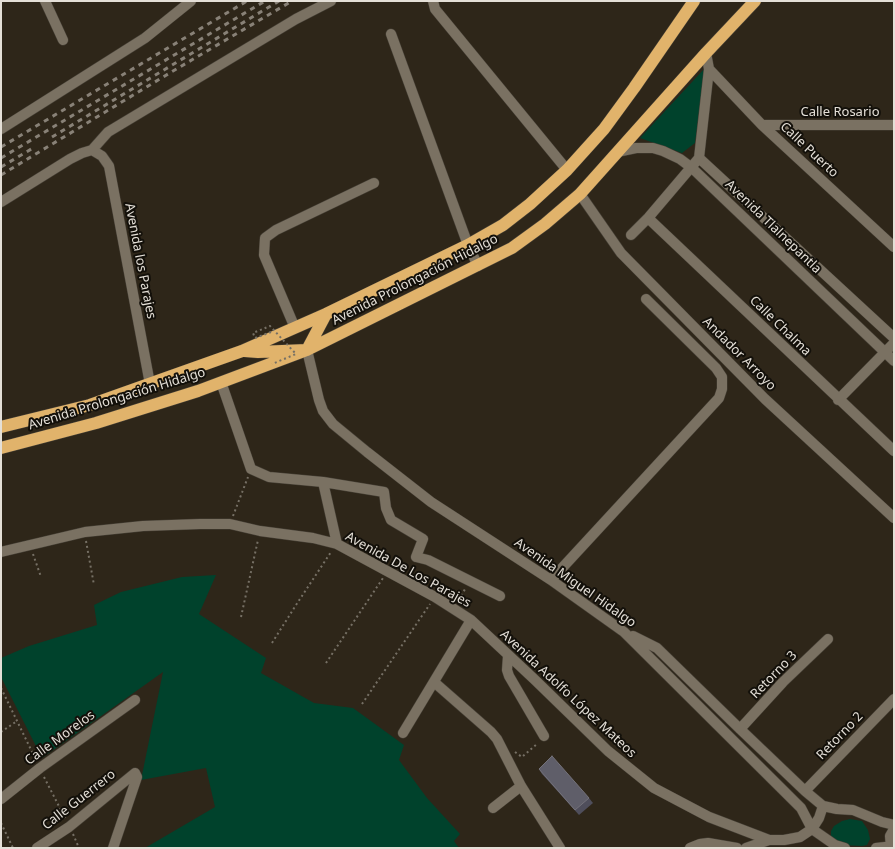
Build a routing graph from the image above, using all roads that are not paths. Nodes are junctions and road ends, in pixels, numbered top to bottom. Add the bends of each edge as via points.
1 (45, 1) edge
2 (191, 1) edge
3 (331, 1) edge
4 (433, 1) edge
5 (694, 1) edge
6 (755, 1) edge
7 (391, 34) dead end
8 (63, 40) dead end
9 (706, 53) junction
10 (709, 68) junction
11 (762, 125) junction
12 (894, 125) edge
13 (1, 129) edge
14 (92, 150) junction
15 (617, 152) junction
16 (699, 158) junction
17 (692, 168) junction
18 (567, 170) junction
19 (374, 183) dead end
20 (580, 194) junction
21 (1, 202) edge
22 (648, 218) junction
23 (631, 235) dead end
24 (468, 245) junction
25 (894, 247) edge
26 (478, 266) junction
27 (646, 299) dead end
28 (326, 314) junction
29 (295, 328) junction
30 (894, 338) edge
31 (894, 344) edge
32 (307, 350) junction
33 (242, 351) junction
34 (886, 353) junction
35 (894, 361) edge
36 (221, 382) junction
37 (150, 384) junction
38 (838, 400) junction
39 (90, 405) junction
40 (96, 423) junction
41 (1, 427) edge
42 (1, 448) edge
43 (894, 451) edge
44 (323, 482) junction
45 (894, 518) edge
46 (337, 544) junction
47 (1, 552) edge
48 (551, 580) junction
49 (500, 596) dead end
50 (471, 620) junction
51 (624, 632) junction
52 (828, 639) dead end
53 (508, 656) junction
54 (434, 682) junction
55 (894, 699) edge
56 (135, 700) dead end
57 (740, 729) junction
58 (404, 733) dead end
59 (544, 736) road end
60 (521, 786) junction
61 (805, 791) junction
62 (1, 799) edge
63 (823, 806) junction
64 (493, 808) dead end
65 (894, 825) edge
66 (812, 829) junction
67 (894, 829) edge
68 (769, 840) junction
69 (724, 846) edge
70 (892, 847) edge
71 (37, 848) edge
72 (113, 848) edge
73 (560, 848) edge
74 (690, 848) edge
75 (738, 848) edge
76 (746, 848) edge
77 (845, 848) edge
78 (876, 848) edge

1 - 8 street
2 - 13 street via 145,38
3 - 14 street via 296,19 108,132
4 - 18 street via 435,9
5 - 18 highway, Avenida Prolongación Hidalgo via 604,129
6 - 9 highway, Avenida Prolongación Hidalgo
7 - 24 street
9 - 10 street
9 - 15 highway, Avenida Prolongación Hidalgo
10 - 11 street, Calle Puerto
10 - 16 street
11 - 12 street, Calle Rosario
11 - 25 street, Calle Puerto
14 - 21 street via 70,159
14 - 37 street, Avenida los Parajes via 102,156 109,166
15 - 17 street, Avenida Tlalnepantla via 653,148 680,159
15 - 20 highway, Avenida Prolongación Hidalgo
16 - 17 street
16 - 30 street, Avenida Tlalnepantla
17 - 22 street
17 - 34 street, Avenida Tlalnepantla
18 - 24 highway, Avenida Prolongación Hidalgo via 508,221
19 - 29 street via 276,230 265,238 264,255
20 - 26 highway, Avenida Prolongación Hidalgo via 512,248
20 - 45 street, Andador Arroyo via 621,253 765,399
22 - 23 street
22 - 38 street, Calle Chalma
24 - 26 street
24 - 28 highway, Avenida Prolongación Hidalgo
26 - 32 highway, Avenida Prolongación Hidalgo
27 - 48 street via 716,368 722,377 719,398
28 - 29 highway, Avenida Prolongación Hidalgo
28 - 32 highway
29 - 33 highway, Avenida Prolongación Hidalgo
31 - 34 street
32 - 33 highway
32 - 36 highway, Avenida Prolongación Hidalgo
32 - 48 street, Avenida Miguel Hidalgo via 319,400 323,411 333,424 431,502
33 - 37 highway, Avenida Prolongación Hidalgo
34 - 35 street, Avenida Tlalnepantla
34 - 38 street
36 - 40 highway, Avenida Prolongación Hidalgo
36 - 44 street via 251,469 269,476
37 - 39 highway, Avenida Prolongación Hidalgo
38 - 43 street, Calle Chalma
39 - 40 highway
39 - 41 highway, Avenida Prolongación Hidalgo
40 - 42 highway, Avenida Prolongación Hidalgo
44 - 46 street
44 - 49 street via 384,492 391,520 423,539 416,557 428,560
46 - 47 street, Avenida De Los Parajes via 230,524 200,524 85,532
46 - 50 street, Avenida De Los Parajes via 435,597
48 - 51 street, Avenida Miguel Hidalgo
50 - 53 street, Avenida Adolfo López Mateos
50 - 54 street
51 - 57 street via 657,648
51 - 66 street, Avenida Miguel Hidalgo via 802,808
52 - 57 street, Retorno 3 via 783,682
53 - 59 street via 509,676
53 - 68 street, Avenida Adolfo López Mateos via 608,751 654,788 709,817
54 - 58 street
54 - 60 street via 497,739
55 - 61 street, Retorno 2
56 - 62 street, Calle Morelos
57 - 61 street
60 - 64 street
60 - 73 street
61 - 63 street
63 - 65 street via 853,810
63 - 66 street
66 - 68 street, Avenida Adolfo López Mateos via 800,837
66 - 77 street via 835,845
67 - 70 street via 890,836
68 - 76 street
69 - 74 street via 708,843
69 - 75 street
70 - 78 street
71 - 72 street, Calle Guerrero via 69,827 136,774

